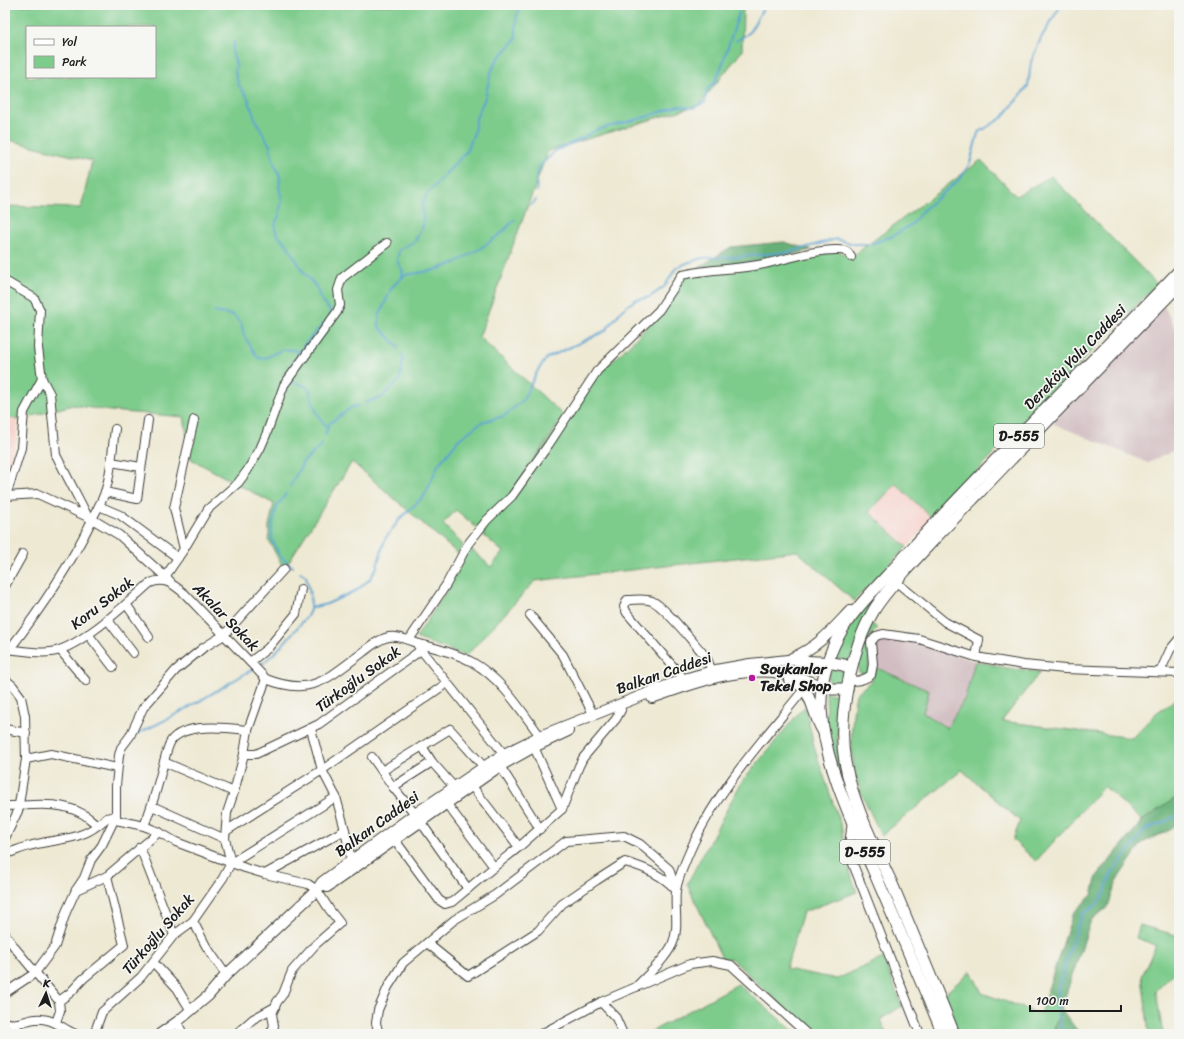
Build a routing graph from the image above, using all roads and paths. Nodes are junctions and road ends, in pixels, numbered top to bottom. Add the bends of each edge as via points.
1 (387, 244) dead end
2 (851, 257) dead end
3 (1179, 271) edge
4 (5, 281) edge
5 (1179, 284) edge
6 (42, 379) junction
7 (148, 420) dead end
8 (194, 420) dead end
9 (115, 429) dead end
10 (111, 462) junction
11 (141, 467) junction
12 (105, 492) junction
13 (6, 498) edge
14 (99, 506) junction
15 (90, 518) junction
16 (184, 549) junction
17 (23, 554) dead end
18 (178, 558) junction
19 (284, 569) dead end
20 (163, 578) junction
21 (895, 581) junction
22 (5, 586) edge
23 (301, 589) dead end
24 (862, 603) junction
25 (126, 604) junction
26 (530, 615) dead end
27 (107, 619) junction
28 (88, 634) junction
29 (224, 635) junction
30 (149, 637) dead end
31 (1179, 639) edge
32 (412, 641) junction
33 (7, 650) edge
34 (60, 650) junction
35 (421, 650) junction
36 (133, 653) dead end
37 (976, 657) junction
38 (788, 660) junction
39 (250, 662) junction
40 (827, 662) junction
41 (113, 666) dead end
42 (712, 671) junction
43 (1160, 672) junction
44 (780, 673) junction
45 (1179, 674) edge
46 (5, 679) edge
47 (266, 679) junction
48 (684, 679) junction
49 (849, 680) junction
50 (86, 681) dead end
51 (447, 683) junction
52 (822, 686) junction
53 (804, 689) junction
54 (620, 710) junction
55 (593, 714) junction
56 (311, 728) junction
57 (5, 729) edge
58 (248, 730) junction
59 (26, 733) junction
60 (825, 734) junction
61 (542, 739) junction
62 (422, 746) junction
63 (534, 747) junction
64 (244, 754) junction
65 (504, 754) junction
66 (372, 757) dead end
67 (26, 759) junction
68 (164, 762) junction
69 (432, 762) junction
70 (500, 766) junction
71 (484, 767) junction
72 (117, 768) junction
73 (322, 770) junction
74 (382, 771) junction
75 (471, 785) junction
76 (393, 787) junction
77 (454, 787) junction
78 (234, 792) junction
79 (336, 797) junction
80 (446, 803) junction
81 (20, 804) junction
82 (5, 806) edge
83 (152, 806) junction
84 (562, 809) junction
85 (116, 816) junction
86 (418, 817) junction
87 (852, 820) junction
88 (98, 825) junction
89 (144, 826) junction
90 (540, 829) junction
91 (345, 830) junction
92 (159, 832) junction
93 (225, 835) junction
94 (5, 838) edge
95 (395, 840) junction
96 (520, 847) junction
97 (140, 848) junction
98 (5, 854) edge
99 (351, 860) junction
100 (231, 863) junction
101 (494, 867) junction
102 (265, 874) junction
103 (107, 876) junction
104 (468, 889) junction
105 (76, 890) junction
106 (317, 890) junction
107 (676, 890) junction
108 (193, 921) junction
109 (5, 934) edge
110 (174, 936) junction
111 (427, 943) junction
112 (153, 962) junction
113 (35, 973) junction
114 (226, 975) junction
115 (636, 987) junction
116 (5, 993) edge
117 (59, 1001) junction
118 (601, 1002) junction
119 (275, 1006) junction
120 (191, 1011) junction
121 (56, 1022) junction
122 (177, 1022) junction
123 (9, 1024) edge
124 (72, 1033) edge
125 (22, 1034) edge
126 (94, 1034) edge
127 (160, 1034) edge
128 (183, 1034) edge
129 (236, 1034) edge
130 (270, 1034) edge
131 (379, 1034) edge
132 (542, 1034) edge
133 (623, 1034) edge
134 (808, 1034) edge
135 (920, 1034) edge
136 (943, 1034) edge
137 (954, 1034) edge

1 - 16 street via 342,278 338,290 340,305 337,312 284,385 266,435 250,466 238,483 208,509
2 - 32 street via 845,250 816,252 737,269 682,275 659,310 597,372 512,496 487,520 468,544
3 - 24 highway, Dereköy Yolu Caddesi / D-555 via 966,491
4 - 6 street via 34,298 40,310 38,348
5 - 21 highway, Dereköy Yolu Caddesi / D-555
6 - 13 street via 24,412 21,448
6 - 15 street via 50,394 56,455
7 - 11 street
8 - 16 street via 174,508
9 - 10 street
10 - 11 street
10 - 12 street
11 - 12 street via 137,499
12 - 14 street
13 - 15 street, Akalar Sokak via 38,494
14 - 15 street
14 - 18 street via 120,514
15 - 20 street, Akalar Sokak via 119,535
15 - 33 street via 78,548 27,627
16 - 18 street
17 - 22 street
18 - 20 street
19 - 29 street
20 - 25 street, Koru Sokak via 150,583
20 - 29 street, Akalar Sokak via 185,594
21 - 37 street via 945,622 979,640
21 - 49 highway, Dereköy Yolu Caddesi / D-555 via 874,610 862,633
23 - 39 street via 296,614 268,648
24 - 38 main road via 850,611 822,641 805,653
24 - 40 highway, D-555 via 842,630
25 - 27 street, Koru Sokak
25 - 30 street
26 - 55 street via 563,655
27 - 28 street, Koru Sokak
27 - 36 street
28 - 34 street, Koru Sokak
28 - 41 street
29 - 39 street, Akalar Sokak
29 - 72 street via 176,670 143,708 130,736 120,748
31 - 43 street via 1170,650
32 - 35 street
32 - 47 street via 393,637 382,640 314,685 288,685
32 - 61 street via 466,660 492,677 510,696
33 - 34 street via 45,653
34 - 50 street
35 - 51 street
35 - 56 street, Türkoğlu Sokak
37 - 43 street via 1065,669
37 - 49 street via 919,639 880,634 871,642 871,675 863,680
38 - 40 main road, Balkan Caddesi
38 - 42 main road, Balkan Caddesi
39 - 47 street, Akalar Sokak
40 - 49 highway via 844,665
40 - 52 highway, D-555
42 - 48 main road, Balkan Caddesi
42 - 48 street via 702,651 662,608 645,599 627,600 624,607 627,612
43 - 45 street
44 - 52 main road, Balkan Caddesi
44 - 53 main road
44 - 54 main road, Balkan Caddesi via 754,672 723,677 685,687
46 - 59 street via 21,697
47 - 58 street
48 - 55 main road, Balkan Caddesi
49 - 52 highway via 832,689
49 - 137 highway, D-555 via 842,736 849,779
51 - 65 street
51 - 73 street
52 - 60 highway, D-555 via 821,709
53 - 60 main road
53 - 107 street via 729,783 694,842
54 - 61 main road, Balkan Caddesi
54 - 84 street via 616,719 583,758
55 - 61 main road, Balkan Caddesi
56 - 64 street, Türkoğlu Sokak via 256,754
56 - 73 street
57 - 59 street
58 - 64 street
58 - 68 street via 222,727 195,729 182,733 171,741
59 - 67 street
60 - 87 highway, D-555 via 838,783
61 - 63 main road, Balkan Caddesi
61 - 65 main road, Balkan Caddesi
62 - 69 street
62 - 71 street via 450,729
62 - 74 street
63 - 70 main road, Balkan Caddesi
63 - 84 street
64 - 78 street
65 - 71 main road, Balkan Caddesi
66 - 74 street
67 - 72 street via 51,754
67 - 81 street
68 - 78 street
68 - 83 street
69 - 76 street
69 - 77 street
70 - 75 main road, Balkan Caddesi
70 - 90 street
71 - 77 main road, Balkan Caddesi
72 - 85 street
73 - 79 street
73 - 93 street
74 - 76 street
75 - 80 main road, Balkan Caddesi
75 - 96 street
76 - 86 street
77 - 86 main road, Balkan Caddesi
78 - 93 street via 227,813
79 - 91 street
79 - 100 street
80 - 86 main road, Balkan Caddesi
80 - 101 street
81 - 82 street
81 - 88 street via 53,805 71,809
81 - 94 street
83 - 89 street
83 - 93 street
84 - 90 street
85 - 88 street via 107,818
85 - 89 street via 116,820
85 - 105 street
86 - 95 main road, Balkan Caddesi
86 - 99 main road, Balkan Caddesi
86 - 104 street
87 - 135 street via 849,845 853,864
87 - 136 highway, D-555
88 - 98 street via 90,831 71,837
89 - 92 street
90 - 96 street
91 - 99 street
91 - 102 street
92 - 97 street
92 - 100 street via 176,842
93 - 100 street
95 - 104 street via 442,902 452,902
95 - 106 main road, Balkan Caddesi via 327,887
96 - 101 street
97 - 103 street
97 - 110 street
99 - 106 main road, Balkan Caddesi via 322,882
100 - 102 street
100 - 108 street, Türkoğlu Sokak
101 - 104 street
102 - 106 street via 308,884
103 - 105 street
103 - 117 street via 124,945
105 - 113 street via 55,946
106 - 114 main road, Balkan Caddesi
106 - 119 street via 340,923 315,945 292,971
107 - 111 street via 666,879 625,862 562,904 538,931 468,976
107 - 111 street via 669,869 640,844 624,836 566,841 495,895 454,920
107 - 115 street via 676,927 672,945 656,967
108 - 110 street, Türkoğlu Sokak
108 - 114 street
109 - 113 street
110 - 112 street, Türkoğlu Sokak
111 - 131 street via 403,963 388,987 376,1017
112 - 120 street via 177,988
112 - 126 street, Türkoğlu Sokak via 141,978 102,1012
113 - 116 street
113 - 117 street
114 - 120 main road, Balkan Caddesi
115 - 118 street
115 - 134 street via 690,964 712,960 731,965
117 - 121 street via 60,1010
118 - 132 street
118 - 133 street via 616,1018
119 - 129 street via 253,1019
119 - 130 street via 272,1014 274,1026
120 - 122 main road, Balkan Caddesi
121 - 123 street via 40,1018
121 - 124 street
122 - 127 main road, Balkan Caddesi
122 - 128 street
123 - 125 street

